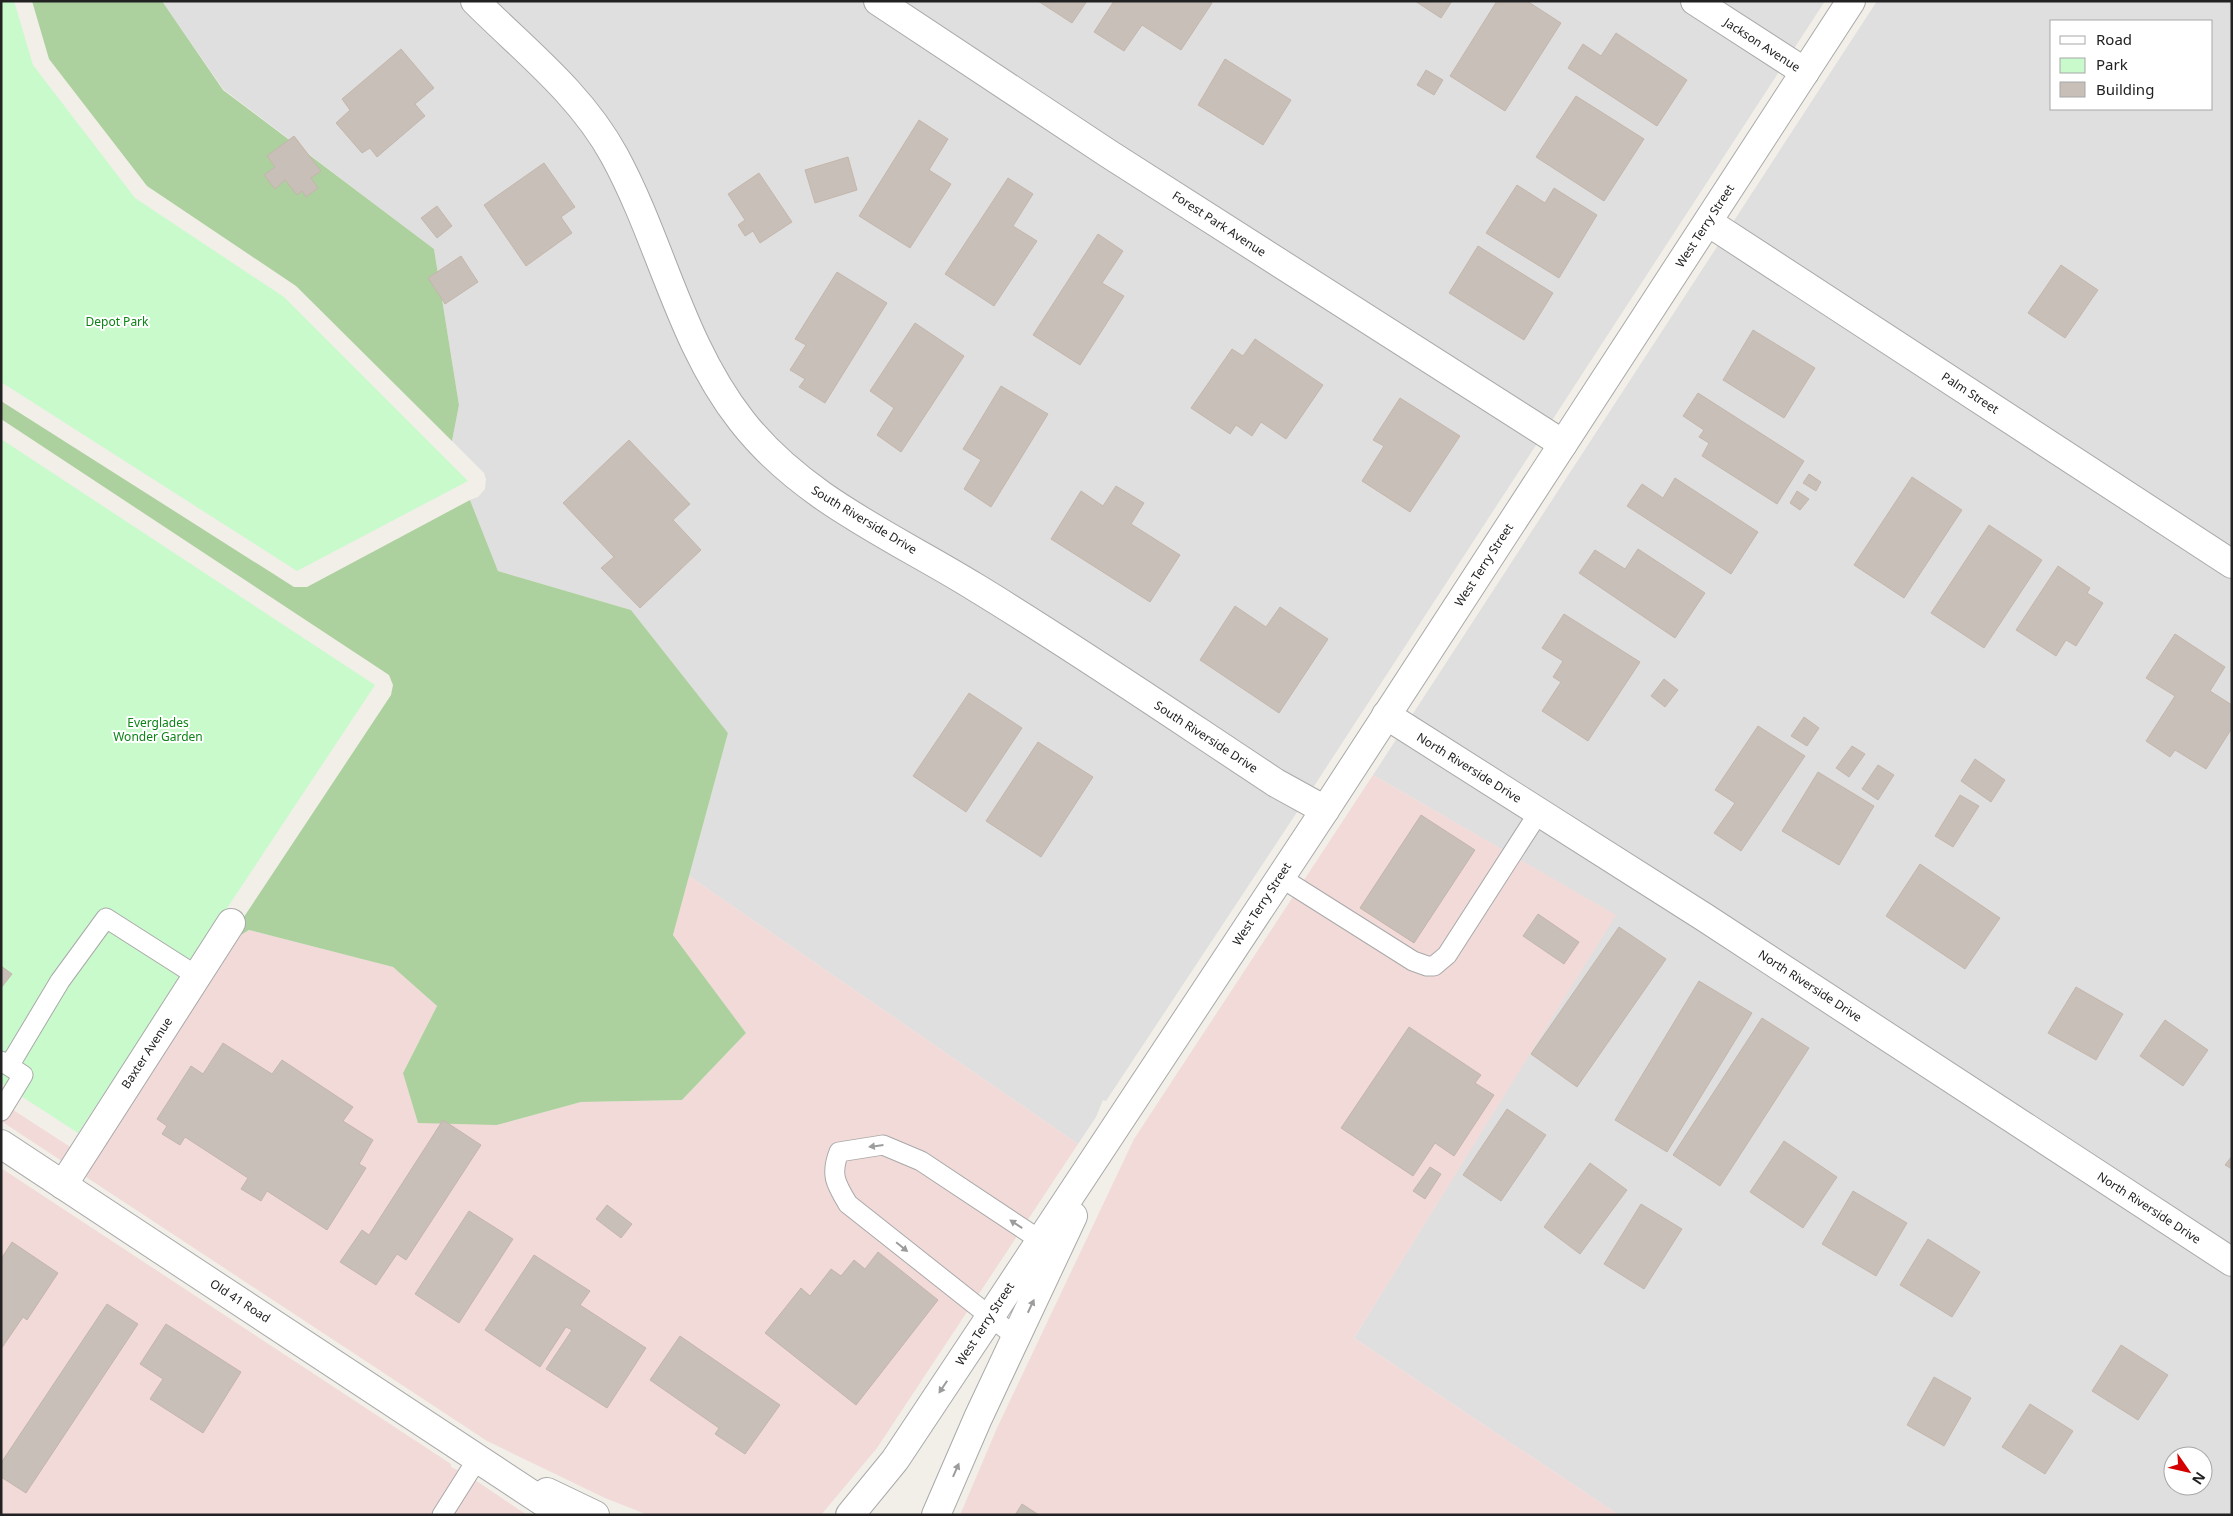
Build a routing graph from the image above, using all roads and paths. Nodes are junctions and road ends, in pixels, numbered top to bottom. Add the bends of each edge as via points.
1 (475, 1) edge
2 (878, 1) edge
3 (1695, 1) edge
4 (1851, 1) edge
5 (1805, 72) junction
6 (1708, 222) junction
7 (1563, 444) junction
8 (2232, 564) edge
9 (1386, 715) junction
10 (1325, 810) junction
11 (1539, 812) junction
12 (1280, 877) junction
13 (232, 923) dead end
14 (197, 976) junction
15 (5, 1063) edge
16 (1, 1111) edge
17 (1, 1144) edge
18 (63, 1184) junction
19 (1048, 1246) junction
20 (2232, 1262) edge
21 (990, 1317) junction
22 (1016, 1337) junction
23 (478, 1458) junction
24 (442, 1515) edge
25 (563, 1515) edge
26 (595, 1515) edge
27 (850, 1515) edge
28 (936, 1515) edge

1 - 10 street, South Riverside Drive via 531,53 590,117 614,154 635,198 676,305 717,385 741,420 776,459 841,508 976,587 1276,783
2 - 7 street, Forest Park Avenue via 1109,154
3 - 5 street, Jackson Avenue
4 - 5 street, West Terry Street
5 - 6 street, West Terry Street
6 - 7 street, West Terry Street
6 - 8 street, Palm Street
7 - 9 street, West Terry Street
9 - 10 street, West Terry Street
9 - 11 street, North Riverside Drive
10 - 12 street, West Terry Street
11 - 12 lane via 1447,955 1434,966 1413,961
11 - 20 street, North Riverside Drive
12 - 19 street, West Terry Street via 1115,1127
13 - 14 street, Baxter Avenue
14 - 15 lane via 106,918
14 - 18 street, Baxter Avenue
15 - 16 lane via 23,1075
17 - 18 street, Old 41 Road
18 - 23 street, Old 41 Road
19 - 21 street, West Terry Street
19 -> 21 lane via 921,1162 883,1144 839,1152 833,1167 837,1186 848,1204
22 -> 19 street, West Terry Street
21 - 22 lane
21 -> 27 street, West Terry Street via 895,1460
28 -> 22 street, West Terry Street
23 - 24 lane
23 - 25 street, Old 41 Road
23 - 26 street, Old 41 Road

